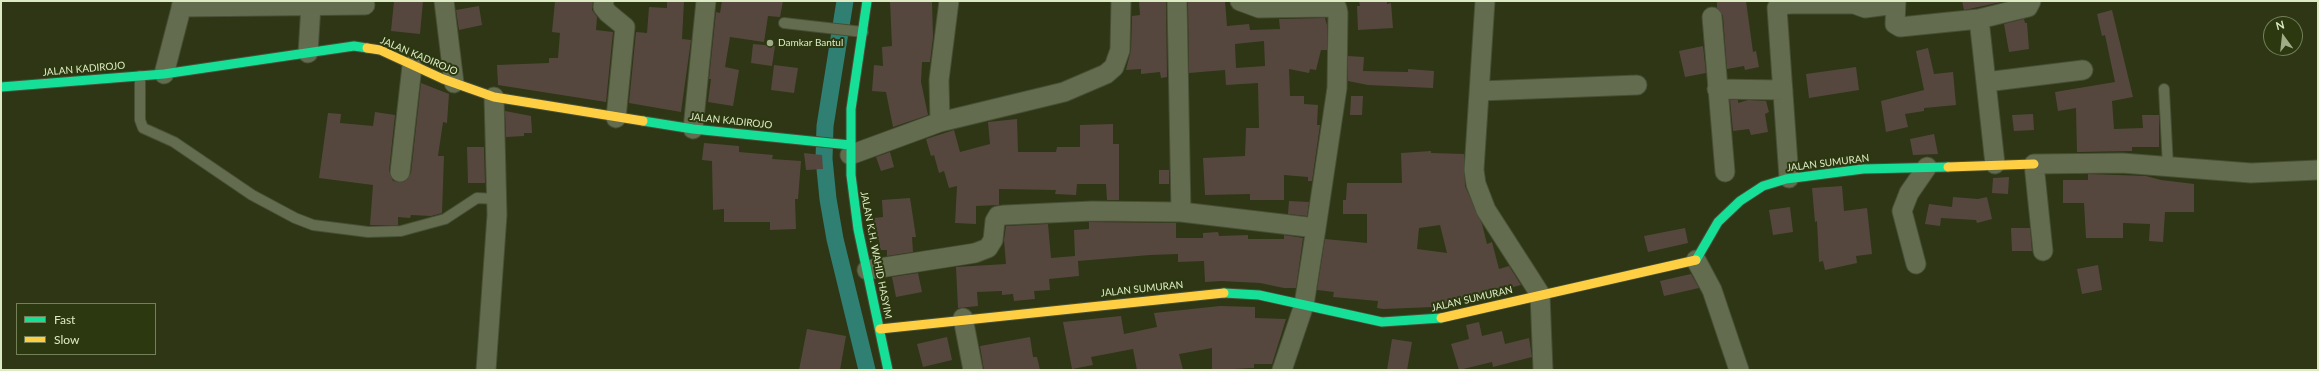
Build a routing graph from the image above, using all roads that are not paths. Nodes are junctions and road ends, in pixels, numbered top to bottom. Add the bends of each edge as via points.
1 (444, 1) edge
2 (604, 1) edge
3 (706, 1) edge
4 (866, 1) edge
5 (949, 1) edge
6 (1121, 1) edge
7 (1177, 1) edge
8 (1240, 1) edge
9 (1485, 1) edge
10 (2031, 1) edge
11 (1896, 2) edge
12 (182, 4) edge
13 (311, 5) junction
14 (365, 5) dead end
15 (1341, 5) edge
16 (1712, 17) dead end
17 (1980, 19) junction
18 (784, 23) dead end
19 (863, 32) junction
20 (308, 53) junction
21 (412, 66) junction
22 (2083, 70) dead end
23 (164, 74) junction
24 (140, 76) junction
25 (1986, 82) junction
26 (454, 83) junction
27 (1637, 85) dead end
28 (1, 87) edge
29 (1717, 89) junction
30 (2164, 89) dead end
31 (1783, 90) junction
32 (1480, 91) junction
33 (494, 96) junction
34 (616, 118) junction
35 (940, 122) junction
36 (693, 128) junction
37 (848, 148) junction
38 (1996, 164) junction
39 (2034, 164) junction
40 (1926, 167) junction
41 (2168, 167) junction
42 (2318, 170) edge
43 (400, 172) dead end
44 (1724, 172) dead end
45 (1789, 178) junction
46 (497, 199) junction
47 (1181, 212) junction
48 (1316, 228) junction
49 (2043, 251) dead end
50 (1696, 260) junction
51 (1916, 264) dead end
52 (867, 270) junction
53 (1540, 294) junction
54 (1304, 305) junction
55 (963, 318) junction
56 (880, 329) junction
57 (486, 370) edge
58 (888, 370) edge
59 (973, 370) edge
60 (1282, 370) edge
61 (1543, 370) edge
62 (1739, 370) edge

1 - 26 street
2 - 34 street via 603,7 625,27
3 - 36 street
4 - 19 street, JALAN K.H. WAHID HASYIM
5 - 35 street via 939,80
6 - 35 street via 1120,50 1114,67 1106,74 1064,92
7 - 47 street
8 - 15 street via 1259,8
9 - 32 street
10 - 17 street via 2028,8
11 - 17 street via 1895,24 1900,27
11 - 31 street via 1865,8 1854,4 1781,5 1777,8
12 - 13 street
12 - 23 street
13 - 14 street
13 - 20 street
15 - 48 street via 1337,88
16 - 29 street
17 - 25 street
18 - 19 lane
19 - 37 street, JALAN K.H. WAHID HASYIM via 851,109
20 - 21 street, JALAN KADIROJO via 354,46 368,47 386,52
20 - 23 street, JALAN KADIROJO
21 - 26 street, JALAN KADIROJO
21 - 43 street
22 - 25 street
23 - 24 street, JALAN KADIROJO
24 - 28 street, JALAN KADIROJO
24 - 46 lane via 140,120 143,128 174,142 252,195 313,225 368,232 401,231 445,219 474,199
25 - 38 street
26 - 33 street, JALAN KADIROJO
27 - 32 street
29 - 31 street
29 - 44 street
30 - 41 lane
31 - 45 street
32 - 53 street via 1474,170 1476,184 1486,210
33 - 34 street, JALAN KADIROJO
33 - 46 street
34 - 36 street, JALAN KADIROJO
35 - 37 street
36 - 37 street, JALAN KADIROJO via 823,142
37 - 52 street, JALAN K.H. WAHID HASYIM via 852,191
38 - 39 street, JALAN SUMURAN
38 - 40 street, JALAN SUMURAN
39 - 41 street via 2122,163
39 - 49 street
40 - 45 street, JALAN SUMURAN via 1863,169
40 - 51 street via 1902,211
41 - 42 street via 2252,173
45 - 50 street, JALAN SUMURAN via 1763,186 1740,201 1718,222
46 - 57 street
47 - 48 street
47 - 52 street via 1092,211 1005,215 996,218 991,245 981,251
48 - 54 street
50 - 53 street, JALAN SUMURAN
50 - 62 street via 1712,290
52 - 56 street, JALAN K.H. WAHID HASYIM
53 - 54 street, JALAN SUMURAN via 1431,320 1399,323 1352,317
53 - 61 street
54 - 55 street, JALAN SUMURAN via 1259,295 1220,293
54 - 60 street
55 - 56 street, JALAN SUMURAN
55 - 59 street
56 - 58 street, JALAN K.H. WAHID HASYIM

